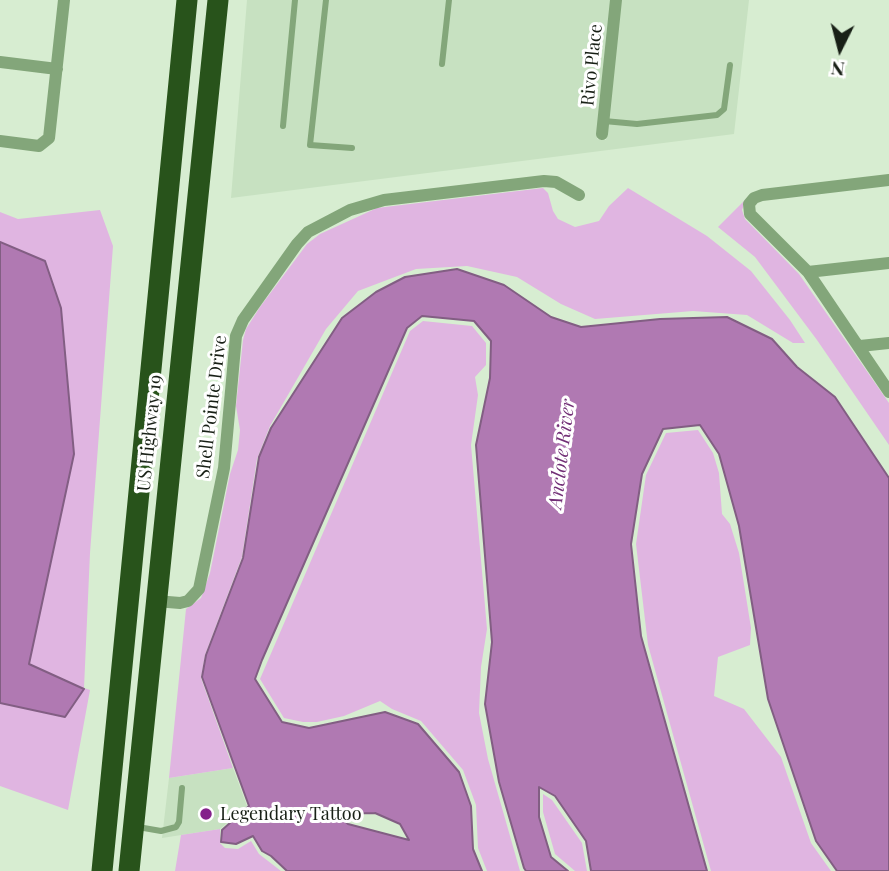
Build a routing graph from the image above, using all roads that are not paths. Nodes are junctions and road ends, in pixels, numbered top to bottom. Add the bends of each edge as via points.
1 (64, 0) edge
2 (187, 0) edge
3 (218, 0) edge
4 (295, 0) edge
5 (326, 0) edge
6 (449, 0) edge
7 (616, 0) edge
8 (0, 62) edge
9 (442, 64) dead end
10 (730, 65) dead end
11 (57, 69) junction
12 (283, 126) dead end
13 (603, 127) joint
14 (0, 141) edge
15 (352, 148) dead end
16 (889, 180) edge
17 (579, 195) dead end
18 (889, 263) edge
19 (808, 272) junction
20 (889, 343) edge
21 (860, 346) junction
22 (889, 392) edge
23 (156, 601) junction
24 (111, 784) junction
25 (182, 788) dead end
26 (134, 827) junction
27 (102, 871) edge
28 (129, 871) edge

1 - 11 street
2 - 24 highway, US Highway 19
3 - 23 highway, US Highway 19
4 - 12 lane
5 - 15 lane via 310,145
6 - 9 lane
7 - 13 street, Rivo Place
8 - 11 street
10 - 13 lane via 724,109 717,115
11 - 14 street via 49,138 39,146
16 - 19 street via 754,198 750,214
17 - 23 street, Shell Pointe Drive via 556,182 544,181 384,200 350,210 308,232 236,336 224,468 199,589 188,601
18 - 19 street
19 - 21 street
20 - 21 street
21 - 22 street
23 - 26 highway, US Highway 19
24 - 26 highway via 121,811
24 - 27 highway, US Highway 19
25 - 26 lane via 176,827 161,831
26 - 28 highway, US Highway 19

